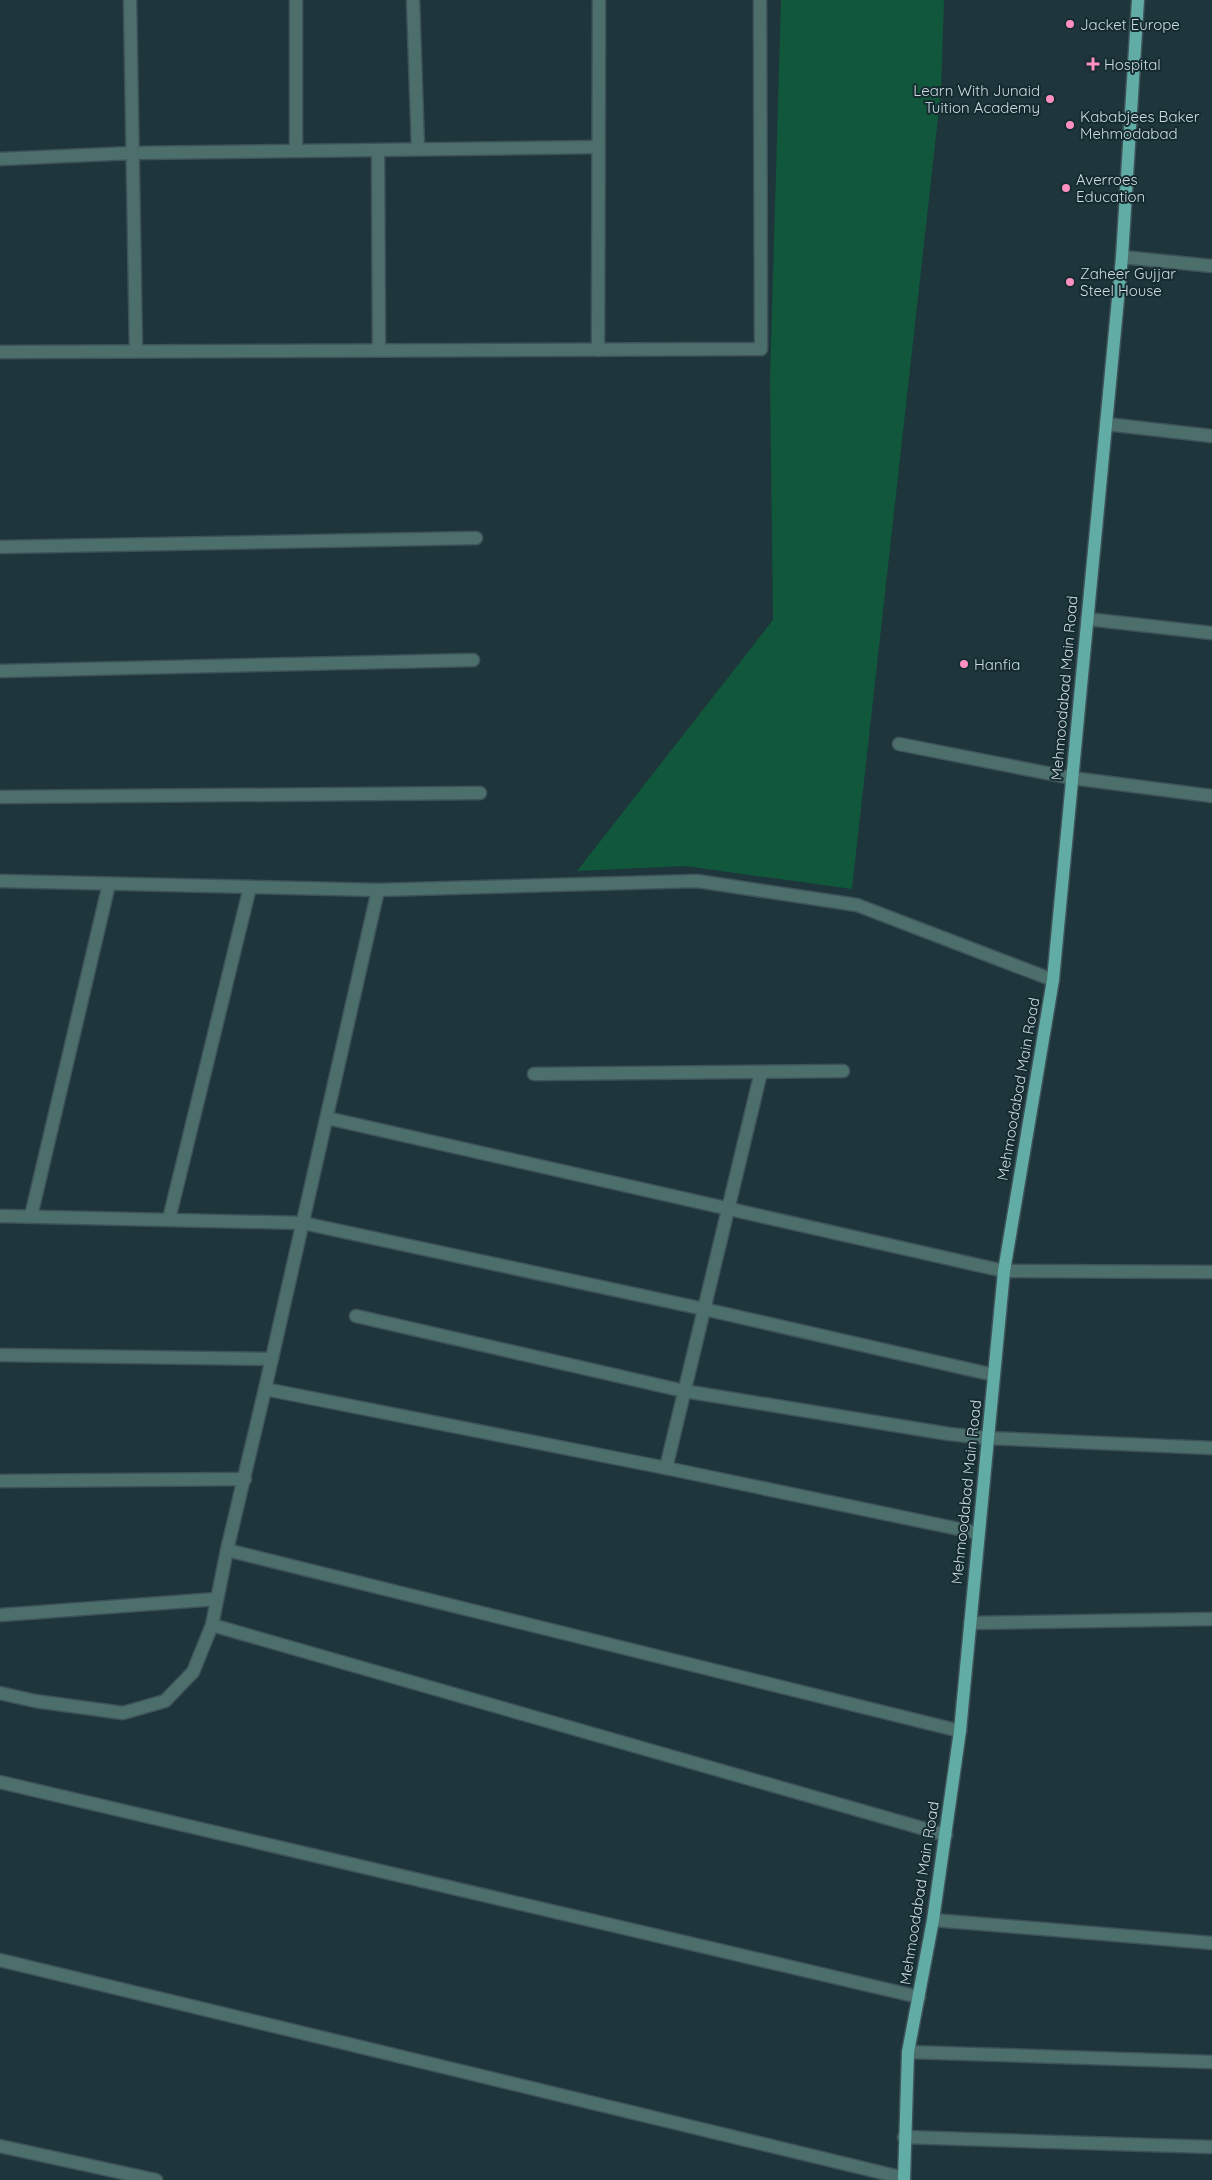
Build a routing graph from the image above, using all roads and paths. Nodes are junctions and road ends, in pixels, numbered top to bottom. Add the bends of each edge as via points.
1 (130, 0) edge
2 (296, 0) edge
3 (413, 0) edge
4 (599, 0) edge
5 (760, 0) edge
6 (1138, 0) edge
7 (598, 147) junction
8 (418, 149) junction
9 (378, 150) junction
10 (296, 152) junction
11 (133, 153) junction
12 (0, 160) edge
13 (1122, 257) junction
14 (1212, 266) edge
15 (380, 350) junction
16 (598, 350) junction
17 (136, 351) junction
18 (0, 352) edge
19 (1106, 424) junction
20 (1212, 436) edge
21 (476, 538) dead end
22 (0, 547) edge
23 (1087, 619) junction
24 (1212, 633) edge
25 (473, 660) dead end
26 (0, 671) edge
27 (899, 744) dead end
28 (1072, 778) junction
29 (480, 793) dead end
30 (1212, 796) edge
31 (0, 797) edge
32 (0, 881) edge
33 (109, 884) junction
34 (250, 887) junction
35 (378, 890) junction
36 (1053, 980) junction
37 (843, 1071) dead end
38 (760, 1072) junction
39 (534, 1074) dead end
40 (327, 1118) junction
41 (727, 1209) junction
42 (0, 1216) edge
43 (31, 1216) junction
44 (169, 1219) junction
45 (303, 1223) junction
46 (1004, 1271) junction
47 (1212, 1272) edge
48 (704, 1309) junction
49 (356, 1316) dead end
50 (0, 1355) edge
51 (272, 1359) junction
52 (994, 1375) junction
53 (266, 1389) junction
54 (684, 1390) junction
55 (988, 1438) junction
56 (1212, 1448) edge
57 (666, 1468) junction
58 (245, 1479) junction
59 (0, 1481) edge
60 (978, 1534) junction
61 (227, 1550) junction
62 (217, 1599) junction
63 (0, 1615) edge
64 (1212, 1619) edge
65 (970, 1623) junction
66 (212, 1625) junction
67 (0, 1693) edge
68 (960, 1731) junction
69 (0, 1782) edge
70 (946, 1835) junction
71 (933, 1920) junction
72 (1212, 1943) edge
73 (0, 1960) edge
74 (919, 1997) junction
75 (908, 2052) junction
76 (1212, 2062) edge
77 (904, 2137) junction
78 (0, 2146) edge
79 (1212, 2148) edge
80 (904, 2179) edge
81 (156, 2180) edge

1 - 11 street
2 - 10 street
3 - 8 street
4 - 7 street
5 - 16 street via 761,349
6 - 13 main road, Mehmoodabad Main Road
7 - 8 street
7 - 16 street
8 - 9 street
9 - 10 street
9 - 15 street
10 - 11 street
11 - 12 street
11 - 17 street
13 - 14 street
13 - 19 main road, Mehmoodabad Main Road
15 - 16 street
15 - 17 street
17 - 18 street
19 - 20 street
19 - 23 main road, Mehmoodabad Main Road
21 - 22 street
23 - 24 street
23 - 28 main road, Mehmoodabad Main Road
25 - 26 street
27 - 28 street
28 - 30 street
28 - 36 main road, Mehmoodabad Main Road
29 - 31 street
32 - 33 street
33 - 34 street
33 - 43 street
34 - 35 street
34 - 44 street
35 - 36 street via 697,881 857,905
35 - 40 street
36 - 46 main road, Mehmoodabad Main Road
37 - 38 street
38 - 39 street
38 - 41 street
40 - 41 street
40 - 45 street
41 - 46 street
41 - 48 street
42 - 43 street
43 - 44 street
44 - 45 street
45 - 48 street
45 - 51 street
46 - 47 street
46 - 52 main road, Mehmoodabad Main Road
48 - 52 street
48 - 54 street
49 - 54 street
50 - 51 street
51 - 53 street
52 - 55 main road, Mehmoodabad Main Road
53 - 57 street
53 - 58 street
54 - 55 street
54 - 57 street
55 - 56 street
55 - 60 main road, Mehmoodabad Main Road
57 - 60 street
58 - 59 street
58 - 61 street
60 - 65 main road, Mehmoodabad Main Road
61 - 62 street
61 - 68 street
62 - 63 street
62 - 66 street
64 - 65 street
65 - 68 main road, Mehmoodabad Main Road
66 - 67 street via 194,1672 164,1701 122,1713
66 - 70 street
68 - 70 main road, Mehmoodabad Main Road
69 - 74 street
70 - 71 main road, Mehmoodabad Main Road
71 - 72 street
71 - 74 main road, Mehmoodabad Main Road
73 - 80 street
74 - 75 main road, Mehmoodabad Main Road
75 - 76 street
75 - 77 main road, Mehmoodabad Main Road
77 - 79 street
77 - 80 main road, Mehmoodabad Main Road
78 - 81 street

